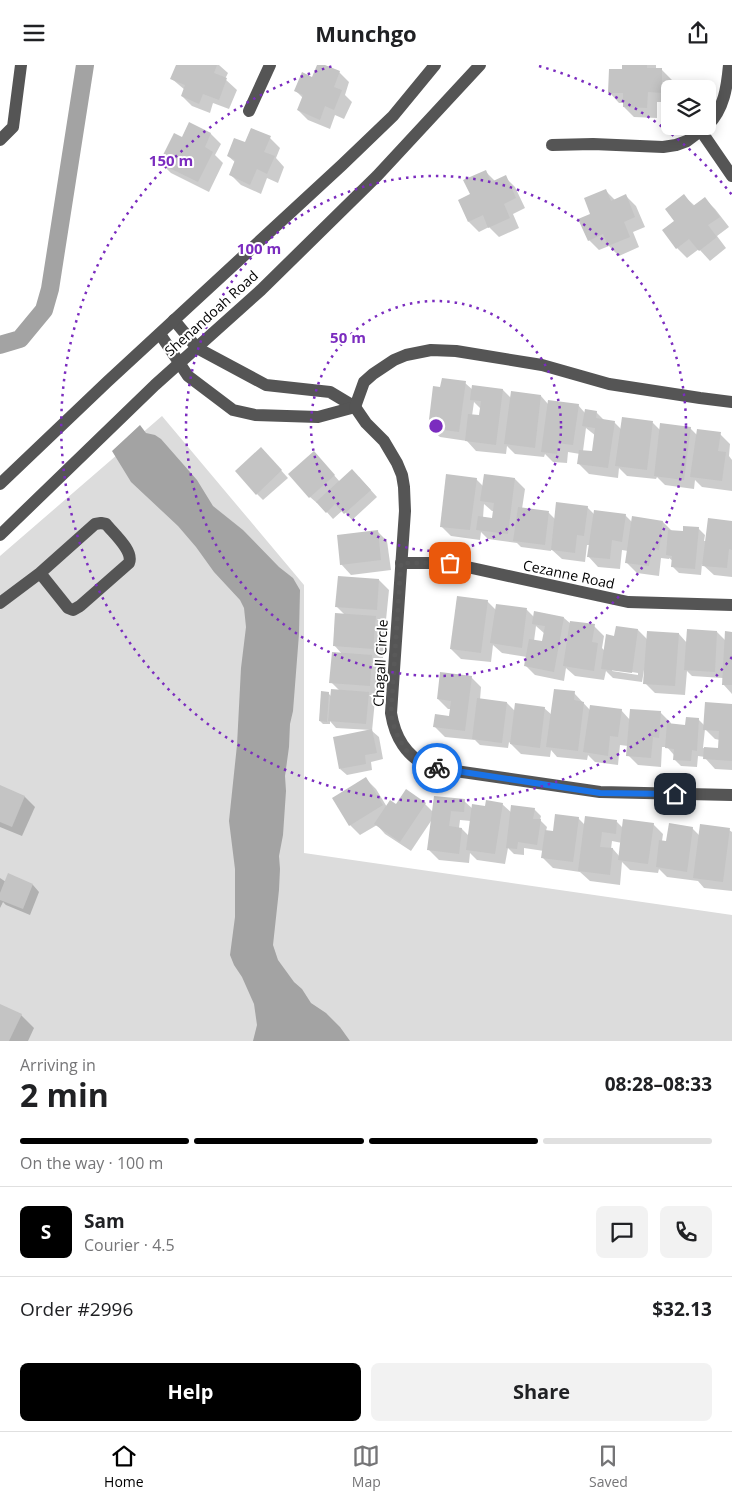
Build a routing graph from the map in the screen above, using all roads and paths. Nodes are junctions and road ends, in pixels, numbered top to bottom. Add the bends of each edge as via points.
1 (21, 65) edge
2 (270, 65) edge
3 (435, 65) edge
4 (480, 65) edge
5 (729, 65) edge
6 (250, 111) dead end
7 (716, 114) edge
8 (695, 135) edge
9 (709, 135) edge
10 (0, 140) edge
11 (552, 145) dead end
12 (732, 176) edge
13 (174, 320) junction
14 (160, 333) junction
15 (197, 348) junction
16 (178, 363) junction
17 (732, 402) edge
18 (355, 407) junction
19 (0, 484) edge
20 (0, 535) edge
21 (401, 563) junction
22 (40, 573) junction
23 (0, 603) edge
24 (732, 605) edge
25 (732, 795) edge

1 - 10 street via 13,127
2 - 6 street
3 - 13 street, Shenandoah Road via 393,116
4 - 15 street, Shenandoah Road via 377,176
5 - 7 street via 724,99
8 - 11 street via 687,141 663,147
9 - 12 street
13 - 14 street, Shenandoah Road
13 - 15 street, Chagall Circle
14 - 16 street
14 - 19 street, Shenandoah Road
15 - 16 street, Shenandoah Road
15 - 18 street, Chagall Circle via 266,385 330,392
16 - 18 street via 188,376 233,410 255,415 318,417
16 - 20 street, Shenandoah Road
17 - 18 street via 609,384 542,365 431,350 406,355 373,374 364,383
18 - 21 street, Chagall Circle via 384,441 402,475 405,511
21 - 24 street, Cezanne Road via 450,563 628,602
21 - 25 street, Chagall Circle via 391,713 399,740 418,762 428,767 600,793
22 - 22 street via 68,608 74,610 131,558 106,524 101,523
22 - 23 street

